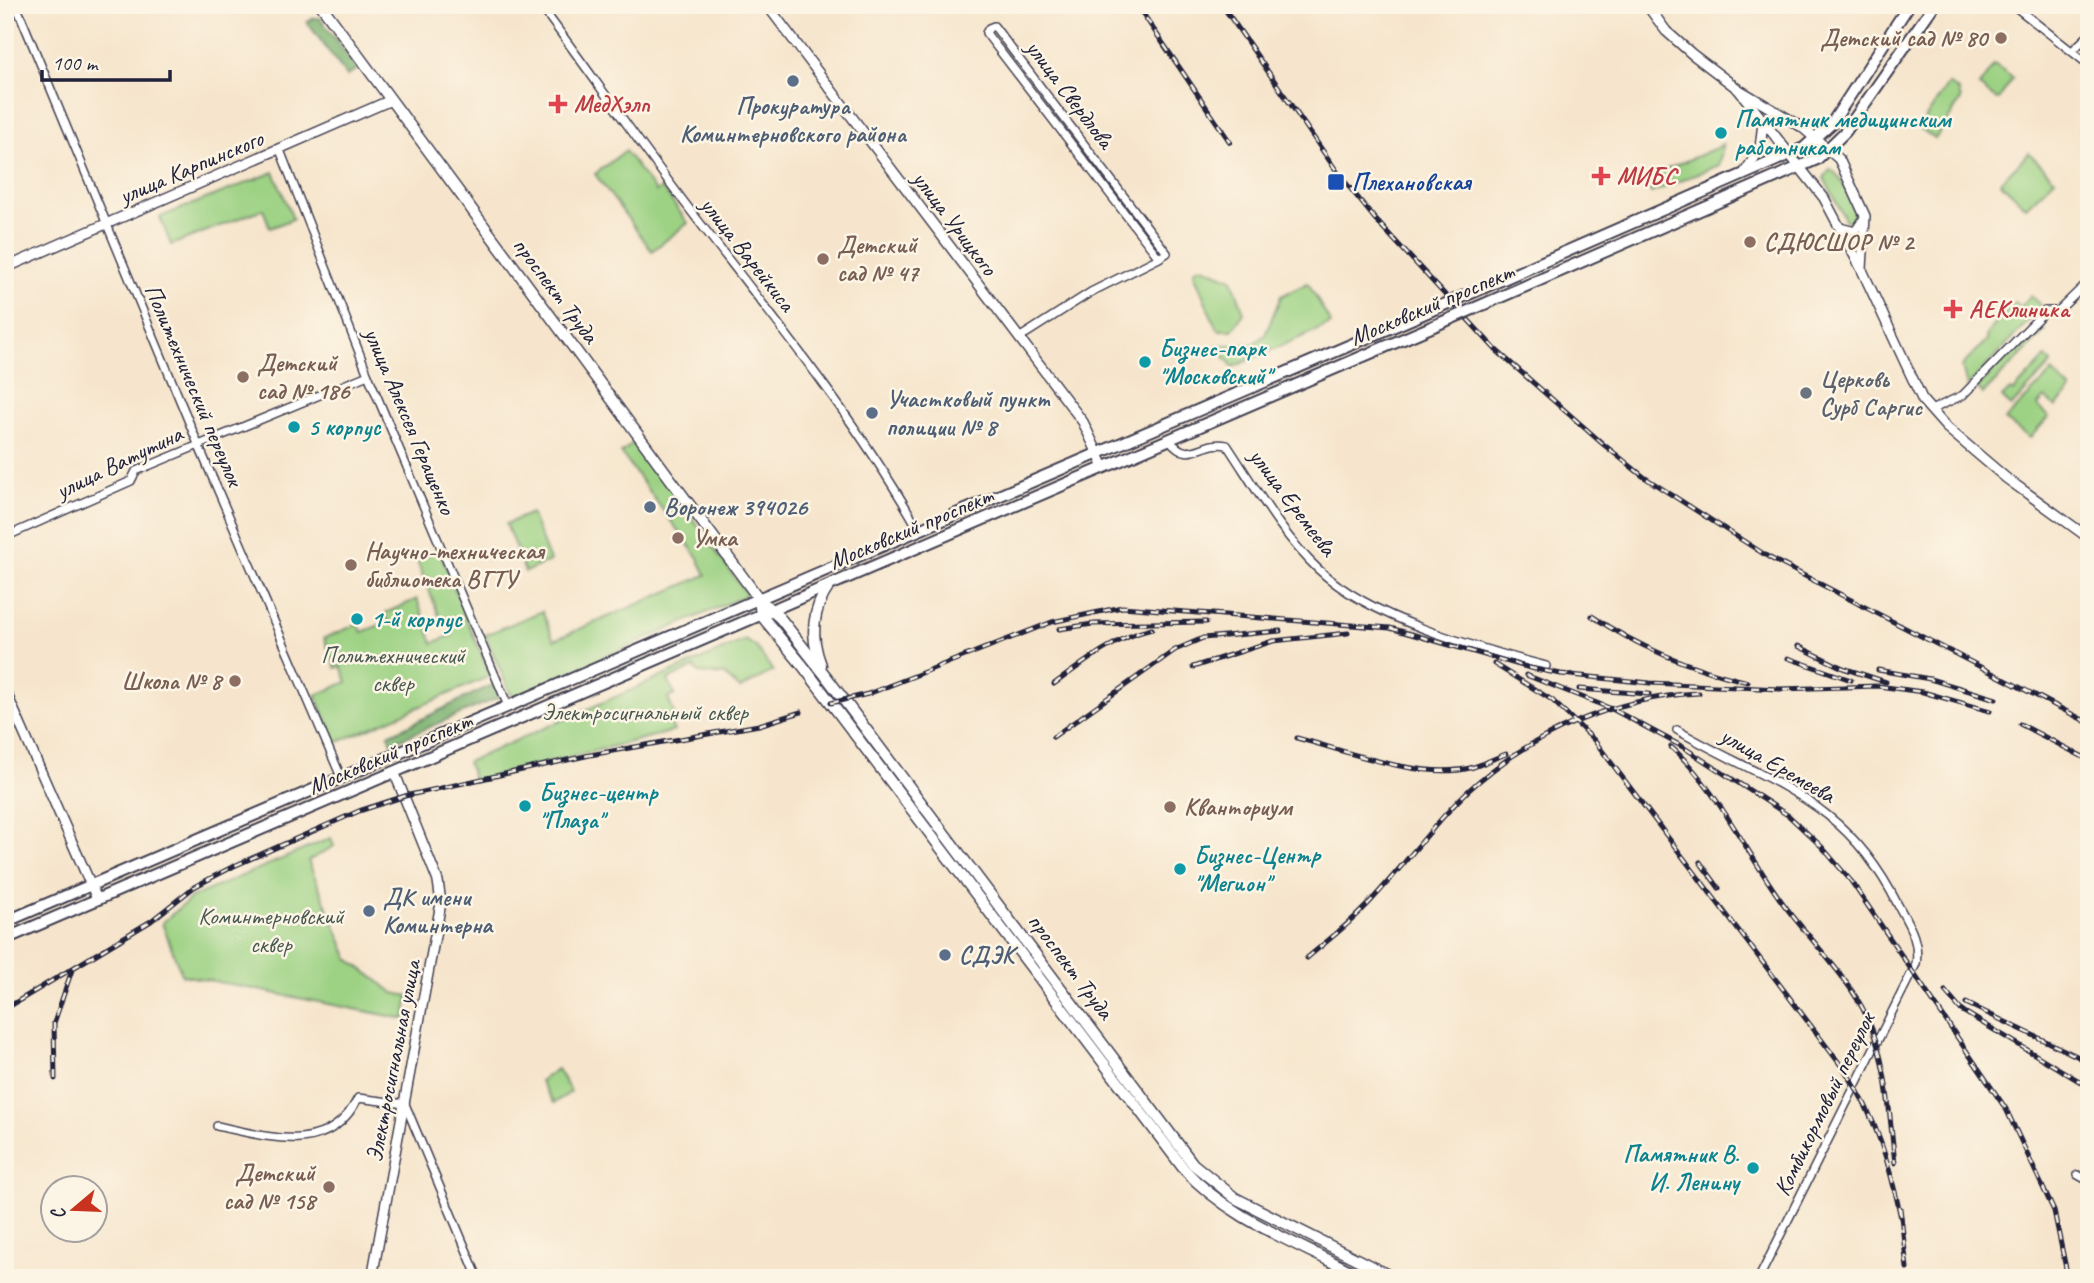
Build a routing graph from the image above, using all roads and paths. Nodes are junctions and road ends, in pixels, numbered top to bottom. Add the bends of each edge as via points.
1 (16, 5) edge
2 (321, 5) edge
3 (540, 5) edge
4 (767, 5) edge
5 (1647, 5) edge
6 (1909, 5) edge
7 (1934, 5) edge
8 (2013, 5) edge
9 (2089, 35) edge
10 (2073, 50) junction
11 (2089, 65) edge
12 (1738, 89) junction
13 (391, 100) junction
14 (1782, 114) junction
15 (1763, 122) junction
16 (1816, 138) junction
17 (1829, 149) junction
18 (280, 150) junction
19 (1788, 156) junction
20 (1799, 168) junction
21 (1740, 178) junction
22 (1865, 216) junction
23 (107, 224) junction
24 (1840, 227) junction
25 (1159, 258) junction
26 (5, 268) edge
27 (1862, 270) junction
28 (2089, 281) edge
29 (1019, 338) junction
30 (368, 375) junction
31 (1931, 410) junction
32 (1169, 439) junction
33 (198, 444) junction
34 (1098, 452) junction
35 (1104, 467) junction
36 (919, 530) junction
37 (5, 537) edge
38 (2089, 538) edge
39 (829, 586) junction
40 (758, 599) junction
41 (772, 611) junction
42 (761, 615) junction
43 (1546, 666) dead end
44 (825, 675) junction
45 (5, 690) edge
46 (508, 706) junction
47 (1677, 730) dead end
48 (395, 774) junction
49 (341, 777) junction
50 (91, 885) junction
51 (97, 899) junction
52 (5, 922) edge
53 (5, 939) edge
54 (1919, 947) joint
55 (1125, 1082) junction
56 (405, 1104) junction
57 (217, 1126) dead end
58 (2078, 1175) dead end
59 (2089, 1181) edge
60 (372, 1278) edge
61 (478, 1278) edge
62 (1363, 1278) edge
63 (1394, 1278) edge
64 (1759, 1278) edge

1 - 23 street, Политехнический переулок
2 - 13 main road, проспект Труда
3 - 36 street, улица Варейкиса via 633,136 839,405
4 - 29 street, улица Урицкого
5 - 12 street via 1678,43
6 - 16 main road, Московский проспект via 1832,123
7 - 17 main road, Московский проспект
8 - 10 street
9 - 10 street
10 - 11 street
12 - 14 street
12 - 15 street
13 - 18 street, улица Карпинского
13 - 40 main road, проспект Труда
14 - 15 street
14 - 16 street
15 - 19 street
15 - 21 street via 1760,149
16 - 17 street
16 - 19 main road, Московский проспект
17 - 20 main road, Московский проспект
17 - 22 street via 1843,166
18 - 23 street, улица Карпинского
18 - 30 street, улица Алексея Геращенко
19 - 20 street
19 - 21 main road, Московский проспект
20 - 24 street via 1820,192
20 - 32 main road, Московский проспект, bridge
21 - 34 main road, Московский проспект, bridge
22 - 24 street via 1855,231
22 - 27 street
23 - 26 street, улица Карпинского
23 - 33 street, Политехнический переулок
24 - 27 street
25 - 25 street, улица Свердлова via 1167,253 994,26 989,28 986,33
25 - 29 street via 1091,292
27 - 31 street
28 - 31 street via 2058,311 2045,312 1963,395
29 - 34 street, улица Урицкого via 1083,422
30 - 33 street, улица Ватутина
30 - 46 street, улица Алексея Геращенко
31 - 38 street via 2006,478
32 - 35 main road, Московский проспект
32 - 43 street, улица Еремеева via 1183,452 1217,443 1227,445 1261,499 1316,567 1371,606
33 - 37 street, улица Ватутина via 136,471 131,481
33 - 49 street, Политехнический переулок
34 - 35 street, улица Урицкого
34 - 36 main road, Московский проспект
35 - 39 main road, Московский проспект
36 - 40 main road, Московский проспект
39 - 41 main road, Московский проспект
39 - 44 main road via 814,619 816,652
40 - 41 main road, проспект Труда
40 - 42 main road
40 - 46 main road, Московский проспект
41 - 42 main road, Московский проспект
41 - 44 main road, проспект Труда
42 - 48 main road, Московский проспект
42 - 55 main road, проспект Труда
44 - 55 main road, проспект Труда
45 - 50 street
46 - 49 main road, Московский проспект
47 - 54 street, улица Еремеева via 1812,803 1849,832 1878,870
48 - 51 main road, Московский проспект
48 - 56 street, Электросигнальная улица via 438,881 442,903
49 - 50 main road, Московский проспект
50 - 51 street
50 - 52 main road, Московский проспект
51 - 53 main road, Московский проспект
54 - 64 street, Комбикормовый переулок via 1916,964
55 - 62 main road, проспект Труда via 1199,1186 1236,1213
55 - 63 main road, проспект Труда via 1193,1164 1235,1198
56 - 57 street via 358,1098 337,1127 317,1137 291,1139
56 - 60 street, Электросигнальная улица
56 - 61 street
58 - 59 street

